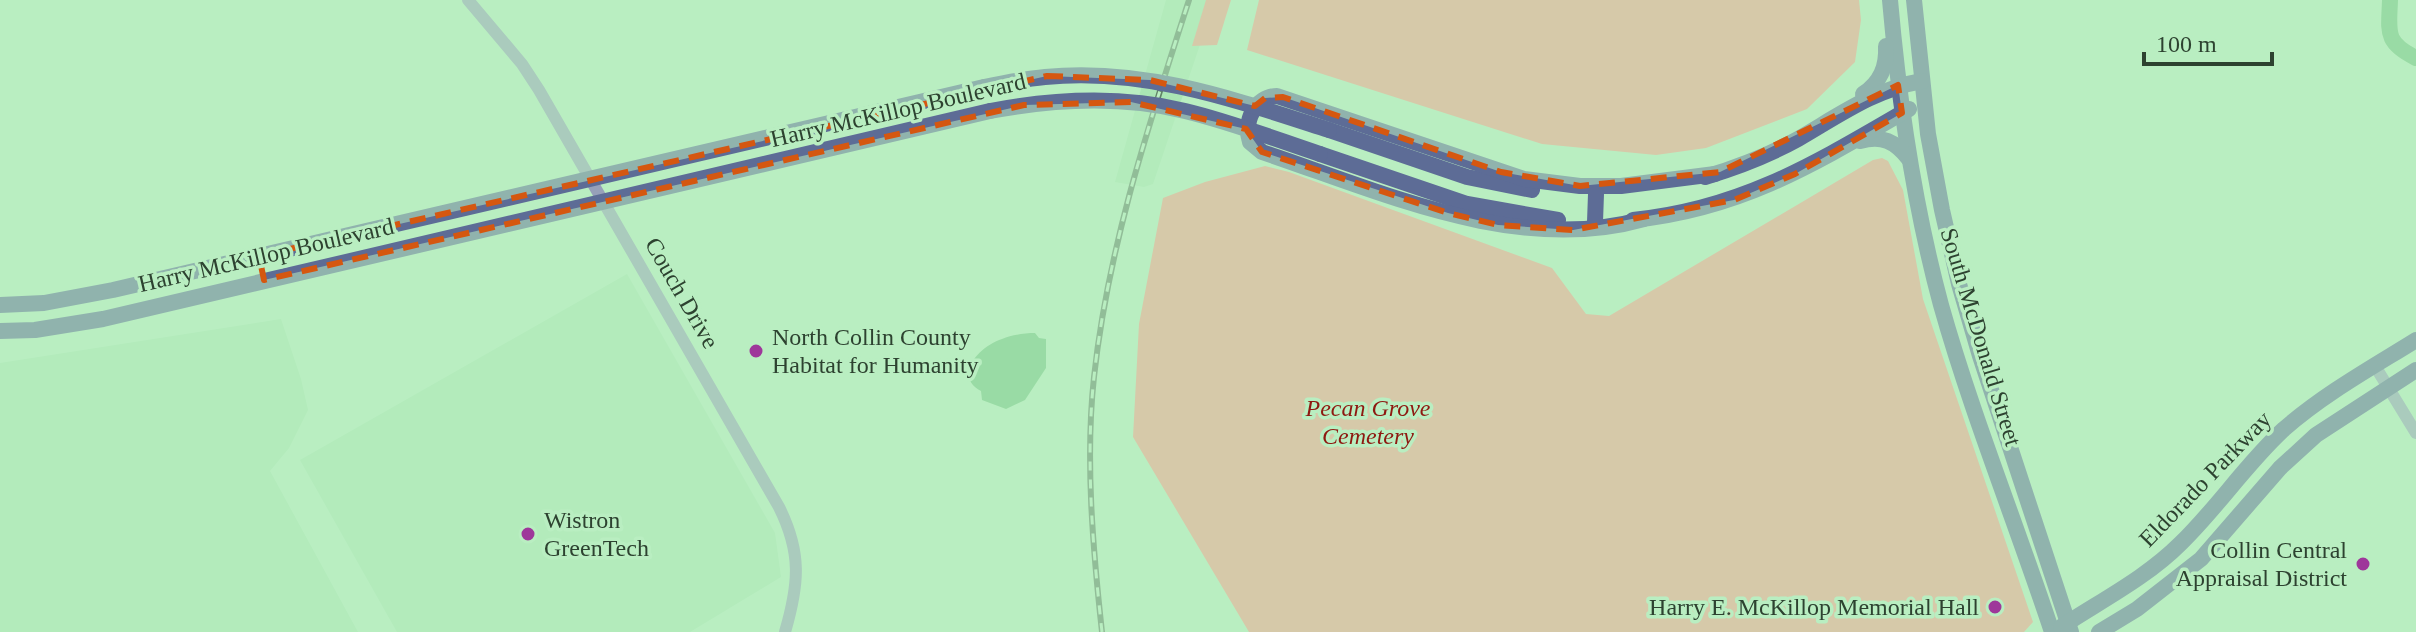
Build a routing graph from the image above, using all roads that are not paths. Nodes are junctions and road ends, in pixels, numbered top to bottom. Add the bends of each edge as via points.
1 (468, 0) edge
2 (1883, 0) edge
3 (1890, 0) edge
4 (1914, 0) edge
5 (1922, 81) junction
6 (1898, 85) junction
7 (1924, 100) junction
8 (1902, 113) junction
9 (1821, 125) junction
10 (1848, 144) junction
11 (1910, 160) junction
12 (1715, 174) junction
13 (591, 179) junction
14 (1596, 194) junction
15 (605, 203) junction
16 (1644, 219) junction
17 (1595, 222) junction
18 (259, 256) junction
19 (264, 280) junction
20 (0, 305) edge
21 (0, 331) edge
22 (2416, 340) edge
23 (2375, 366) junction
24 (2416, 370) edge
25 (2389, 388) junction
26 (2416, 433) edge
27 (2232, 485) junction
28 (2024, 489) junction
29 (2006, 495) junction
30 (2251, 501) junction
31 (2043, 547) junction
32 (2028, 556) junction
33 (2070, 627) edge
34 (785, 632) edge
35 (2053, 632) edge
36 (2099, 632) edge

1 - 13 street, Couch Drive via 531,78
2 - 9 main road via 1884,71 1869,91
3 - 6 main road, South McDonald Street
4 - 5 main road, South McDonald Street
5 - 6 main road, Harry McKillop Boulevard
5 - 7 main road, South McDonald Street
6 - 8 main road, South McDonald Street
6 - 9 main road, Harry McKillop Boulevard
7 - 8 main road, Harry McKillop Boulevard
7 - 28 main road, South McDonald Street via 1959,281
8 - 10 main road, Harry McKillop Boulevard
8 - 11 main road, South McDonald Street
9 - 12 main road, Harry McKillop Boulevard
10 - 11 main road via 1881,138
10 - 16 main road, Harry McKillop Boulevard via 1742,197
11 - 29 main road, South McDonald Street via 1941,304
12 - 14 main road, Harry McKillop Boulevard via 1635,192
12 - 16 main road via 1621,186 1524,179 1272,96 1255,106 1248,129 1250,142 1262,152 1478,221 1573,230
13 - 14 main road, Harry McKillop Boulevard, bridge via 984,87 1047,76 1126,77 1223,95 1483,182
13 - 15 street, Couch Drive
13 - 18 main road, Harry McKillop Boulevard
14 - 17 main road
15 - 17 main road, Harry McKillop Boulevard, bridge via 990,111 1071,100 1183,110 1477,206
15 - 19 main road, Harry McKillop Boulevard
15 - 34 street, Couch Drive via 786,524 797,571
16 - 17 main road, Harry McKillop Boulevard
18 - 19 main road
18 - 20 main road, Harry McKillop Boulevard via 69,299
19 - 21 main road, Harry McKillop Boulevard via 79,324
22 - 23 main road, Eldorado Parkway
23 - 25 street
23 - 27 main road, Eldorado Parkway via 2297,419
24 - 25 main road, Eldorado Parkway
25 - 26 street
25 - 30 main road, Eldorado Parkway via 2316,435
27 - 30 main road
27 - 33 main road, Eldorado Parkway via 2154,567
28 - 29 main road
28 - 31 main road, South McDonald Street
29 - 32 main road, South McDonald Street
30 - 36 main road, Eldorado Parkway via 2178,578
31 - 32 main road
31 - 33 main road, South McDonald Street
32 - 35 main road, South McDonald Street
33 - 35 main road, Eldorado Parkway

